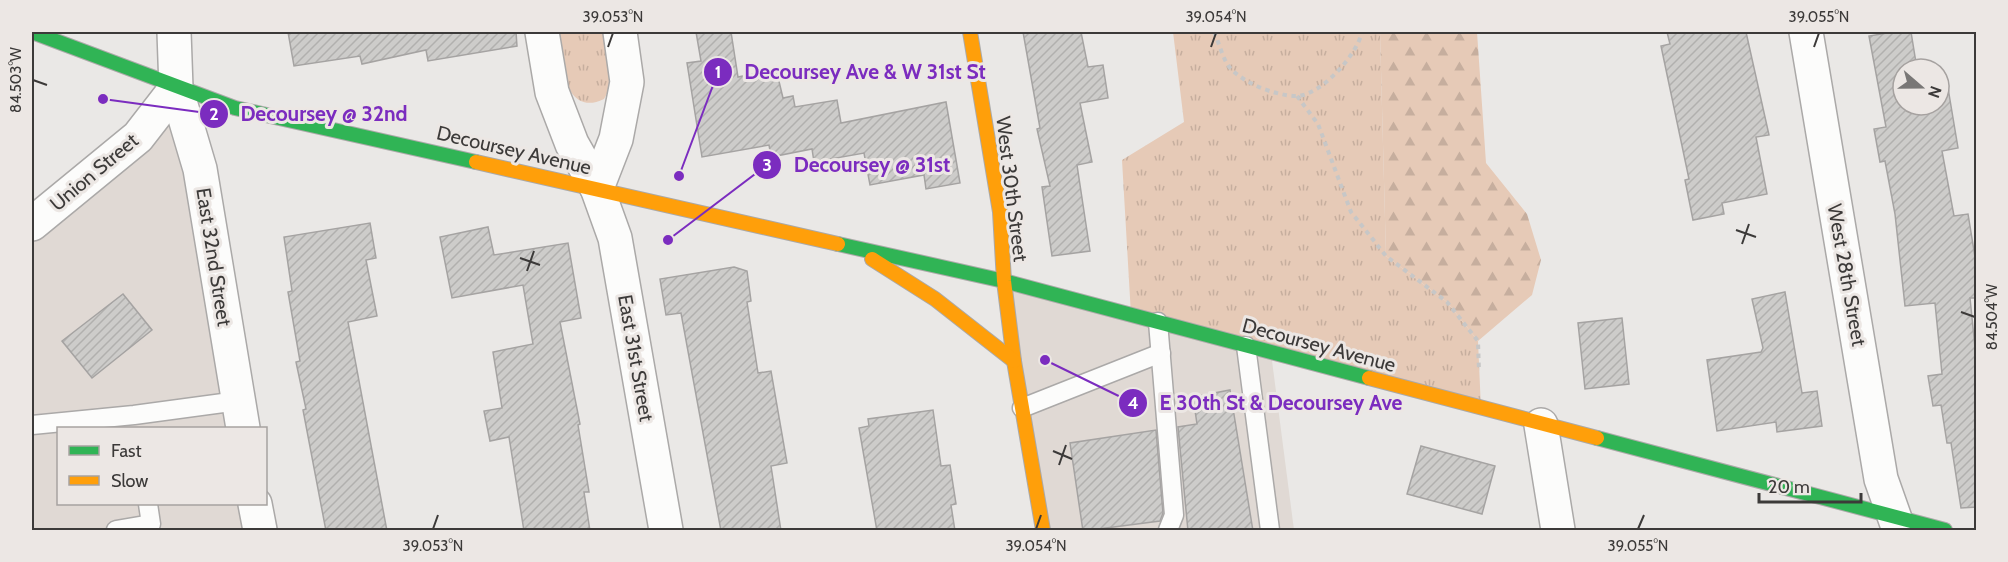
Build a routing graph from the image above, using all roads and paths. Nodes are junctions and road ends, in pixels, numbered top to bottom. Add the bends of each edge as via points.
1 (32, 32) edge
2 (174, 32) edge
3 (542, 32) edge
4 (620, 32) edge
5 (970, 32) edge
6 (1214, 32) edge
7 (1362, 32) edge
8 (1806, 32) edge
9 (176, 88) junction
10 (1297, 96) junction
11 (597, 188) junction
12 (32, 224) edge
13 (856, 247) junction
14 (1004, 281) junction
15 (1158, 322) junction
16 (1246, 346) junction
17 (1161, 353) junction
18 (1014, 361) junction
19 (1022, 408) junction
20 (1481, 409) junction
21 (241, 415) edge
22 (135, 422) edge
23 (32, 425) edge
24 (1541, 425) junction
25 (148, 505) edge
26 (255, 505) edge
27 (1896, 524) edge
28 (116, 531) edge
29 (260, 531) edge
30 (666, 531) edge
31 (1043, 531) edge
32 (1168, 531) edge
33 (1270, 531) edge
34 (1558, 531) edge
35 (1945, 531) edge

1 - 9 main road, Decoursey Avenue
2 - 9 street, East 32nd Street
3 - 11 street, East 31st Street via 552,92 572,144
4 - 11 street via 627,82 616,139
5 - 14 main road, West 30th Street via 1000,212
6 - 10 path via 1230,69 1257,87
7 - 10 path via 1347,62 1330,80
8 - 27 street, West 28th Street via 1881,479
9 - 11 main road, Decoursey Avenue via 235,108
9 - 12 street, Union Street via 138,137
9 - 21 street, East 32nd Street via 200,169
10 - 20 path via 1318,124 1351,212 1386,256 1447,302 1478,341
11 - 13 main road, Decoursey Avenue
11 - 30 street, East 31st Street via 615,238
13 - 14 main road, Decoursey Avenue
13 - 18 main road, Decoursey Avenue via 935,299
14 - 15 main road, Decoursey Avenue
14 - 18 main road, West 30th Street
15 - 16 main road, Decoursey Avenue
15 - 17 lane
16 - 20 main road, Decoursey Avenue
16 - 33 lane
17 - 19 lane
17 - 32 lane via 1174,515
18 - 19 main road, West 30th Street
19 - 31 main road, West 30th Street
20 - 24 main road, Decoursey Avenue
21 - 22 lane
22 - 23 lane
24 - 27 main road, Decoursey Avenue
24 - 34 street
25 - 28 lane via 152,524
26 - 29 street
27 - 35 main road, Decoursey Avenue

